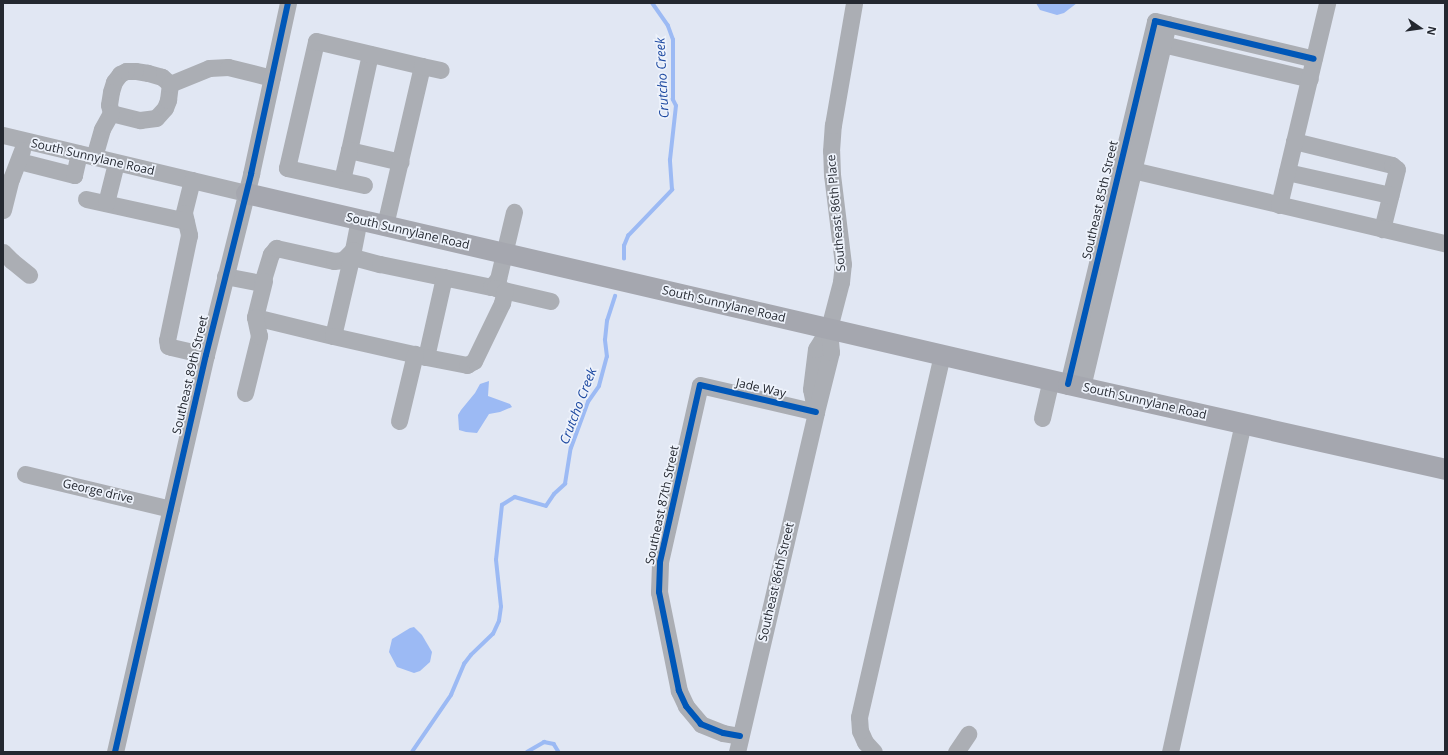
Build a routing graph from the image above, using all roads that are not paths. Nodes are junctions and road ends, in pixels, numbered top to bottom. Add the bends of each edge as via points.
1 (288, 3) edge
2 (854, 3) edge
3 (1328, 3) edge
4 (1156, 43) junction
5 (370, 54) junction
6 (1314, 59) junction
7 (422, 66) junction
8 (441, 70) dead end
9 (272, 78) junction
10 (1310, 79) junction
11 (170, 84) junction
12 (112, 113) junction
13 (3, 136) edge
14 (25, 141) junction
15 (1294, 142) junction
16 (349, 150) junction
17 (87, 156) junction
18 (19, 161) junction
19 (116, 162) junction
20 (401, 162) junction
21 (1126, 168) junction
22 (1287, 172) junction
23 (192, 180) junction
24 (342, 180) junction
25 (364, 185) dead end
26 (246, 193) junction
27 (1390, 195) junction
28 (86, 199) dead end
29 (106, 203) junction
30 (1279, 205) junction
31 (3, 210) edge
32 (514, 212) dead end
33 (359, 219) junction
34 (186, 221) junction
35 (385, 225) junction
36 (1382, 229) junction
37 (1445, 243) edge
38 (353, 250) junction
39 (3, 252) edge
40 (504, 253) junction
41 (29, 275) dead end
42 (225, 276) junction
43 (444, 278) junction
44 (264, 281) junction
45 (498, 289) junction
46 (551, 301) dead end
47 (255, 318) junction
48 (829, 328) junction
49 (333, 336) junction
50 (942, 354) junction
51 (206, 356) junction
52 (420, 356) junction
53 (1067, 383) junction
54 (700, 385) joint
55 (245, 394) dead end
56 (816, 412) junction
57 (1042, 418) dead end
58 (399, 421) dead end
59 (1243, 423) junction
60 (1445, 469) edge
61 (25, 474) dead end
62 (171, 509) junction
63 (968, 734) dead end
64 (739, 744) edge
65 (115, 752) edge
66 (874, 752) edge
67 (956, 752) edge
68 (1170, 752) edge

1 - 9 street, Southeast 89th Street
2 - 48 street, Southeast 86th Place via 832,132 832,175 843,264
3 - 6 street
4 - 6 street via 1162,22
4 - 10 street
4 - 21 street
5 - 7 street
5 - 16 street
5 - 24 street via 316,42 287,168
6 - 10 street
7 - 8 street
7 - 20 street
9 - 11 street via 220,66 194,73
9 - 26 street, Southeast 89th Street
10 - 15 street
11 - 12 street via 165,108 156,118 140,120
11 - 12 street via 162,77 148,73 126,71 120,74 111,92 109,105
12 - 17 street
13 - 14 street, South Sunnylane Road
14 - 17 street, South Sunnylane Road
14 - 18 street
15 - 22 street
15 - 27 street via 1392,165 1397,169
16 - 20 street
16 - 24 street
17 - 18 street via 74,174
17 - 19 street, South Sunnylane Road
18 - 31 street via 11,179
19 - 23 street, South Sunnylane Road
19 - 29 street
20 - 35 street
21 - 30 street
21 - 53 street via 1102,272
22 - 27 street
22 - 30 street
23 - 26 street, South Sunnylane Road
23 - 34 street via 184,213
24 - 25 street
26 - 33 main road, South Sunnylane Road
26 - 42 street, Southeast 89th Street
27 - 36 street
28 - 29 street
29 - 34 street
30 - 36 street
32 - 40 street
33 - 35 main road, South Sunnylane Road
33 - 38 street
34 - 51 street via 189,235 167,340 168,346
35 - 40 main road, South Sunnylane Road
36 - 37 street
38 - 43 street via 353,257
38 - 44 street via 343,260 334,261 276,248 271,254
38 - 49 street
39 - 41 street
40 - 45 street
40 - 48 main road, South Sunnylane Road
42 - 44 street via 257,283
42 - 51 street, Southeast 89th Street
43 - 45 street
43 - 52 street
44 - 47 street
45 - 46 street
45 - 52 street via 502,303 474,361 467,365
47 - 49 street
47 - 55 street via 259,336
48 - 50 main road, South Sunnylane Road
48 - 56 street, Southeast 86th Street via 831,352
49 - 52 street
50 - 53 main road, South Sunnylane Road
50 - 66 street via 860,717 860,731
51 - 62 street, Southeast 89th Street
52 - 58 street
53 - 57 street
53 - 59 main road, South Sunnylane Road
54 - 56 street, Jade Way
54 - 64 street, Southeast 87th Street via 660,562 659,592 679,691 686,706 701,724 723,733
56 - 64 street, Southeast 86th Street
59 - 60 main road, South Sunnylane Road
59 - 68 street
61 - 62 street, George drive
62 - 65 street, Southeast 89th Street
63 - 67 street

